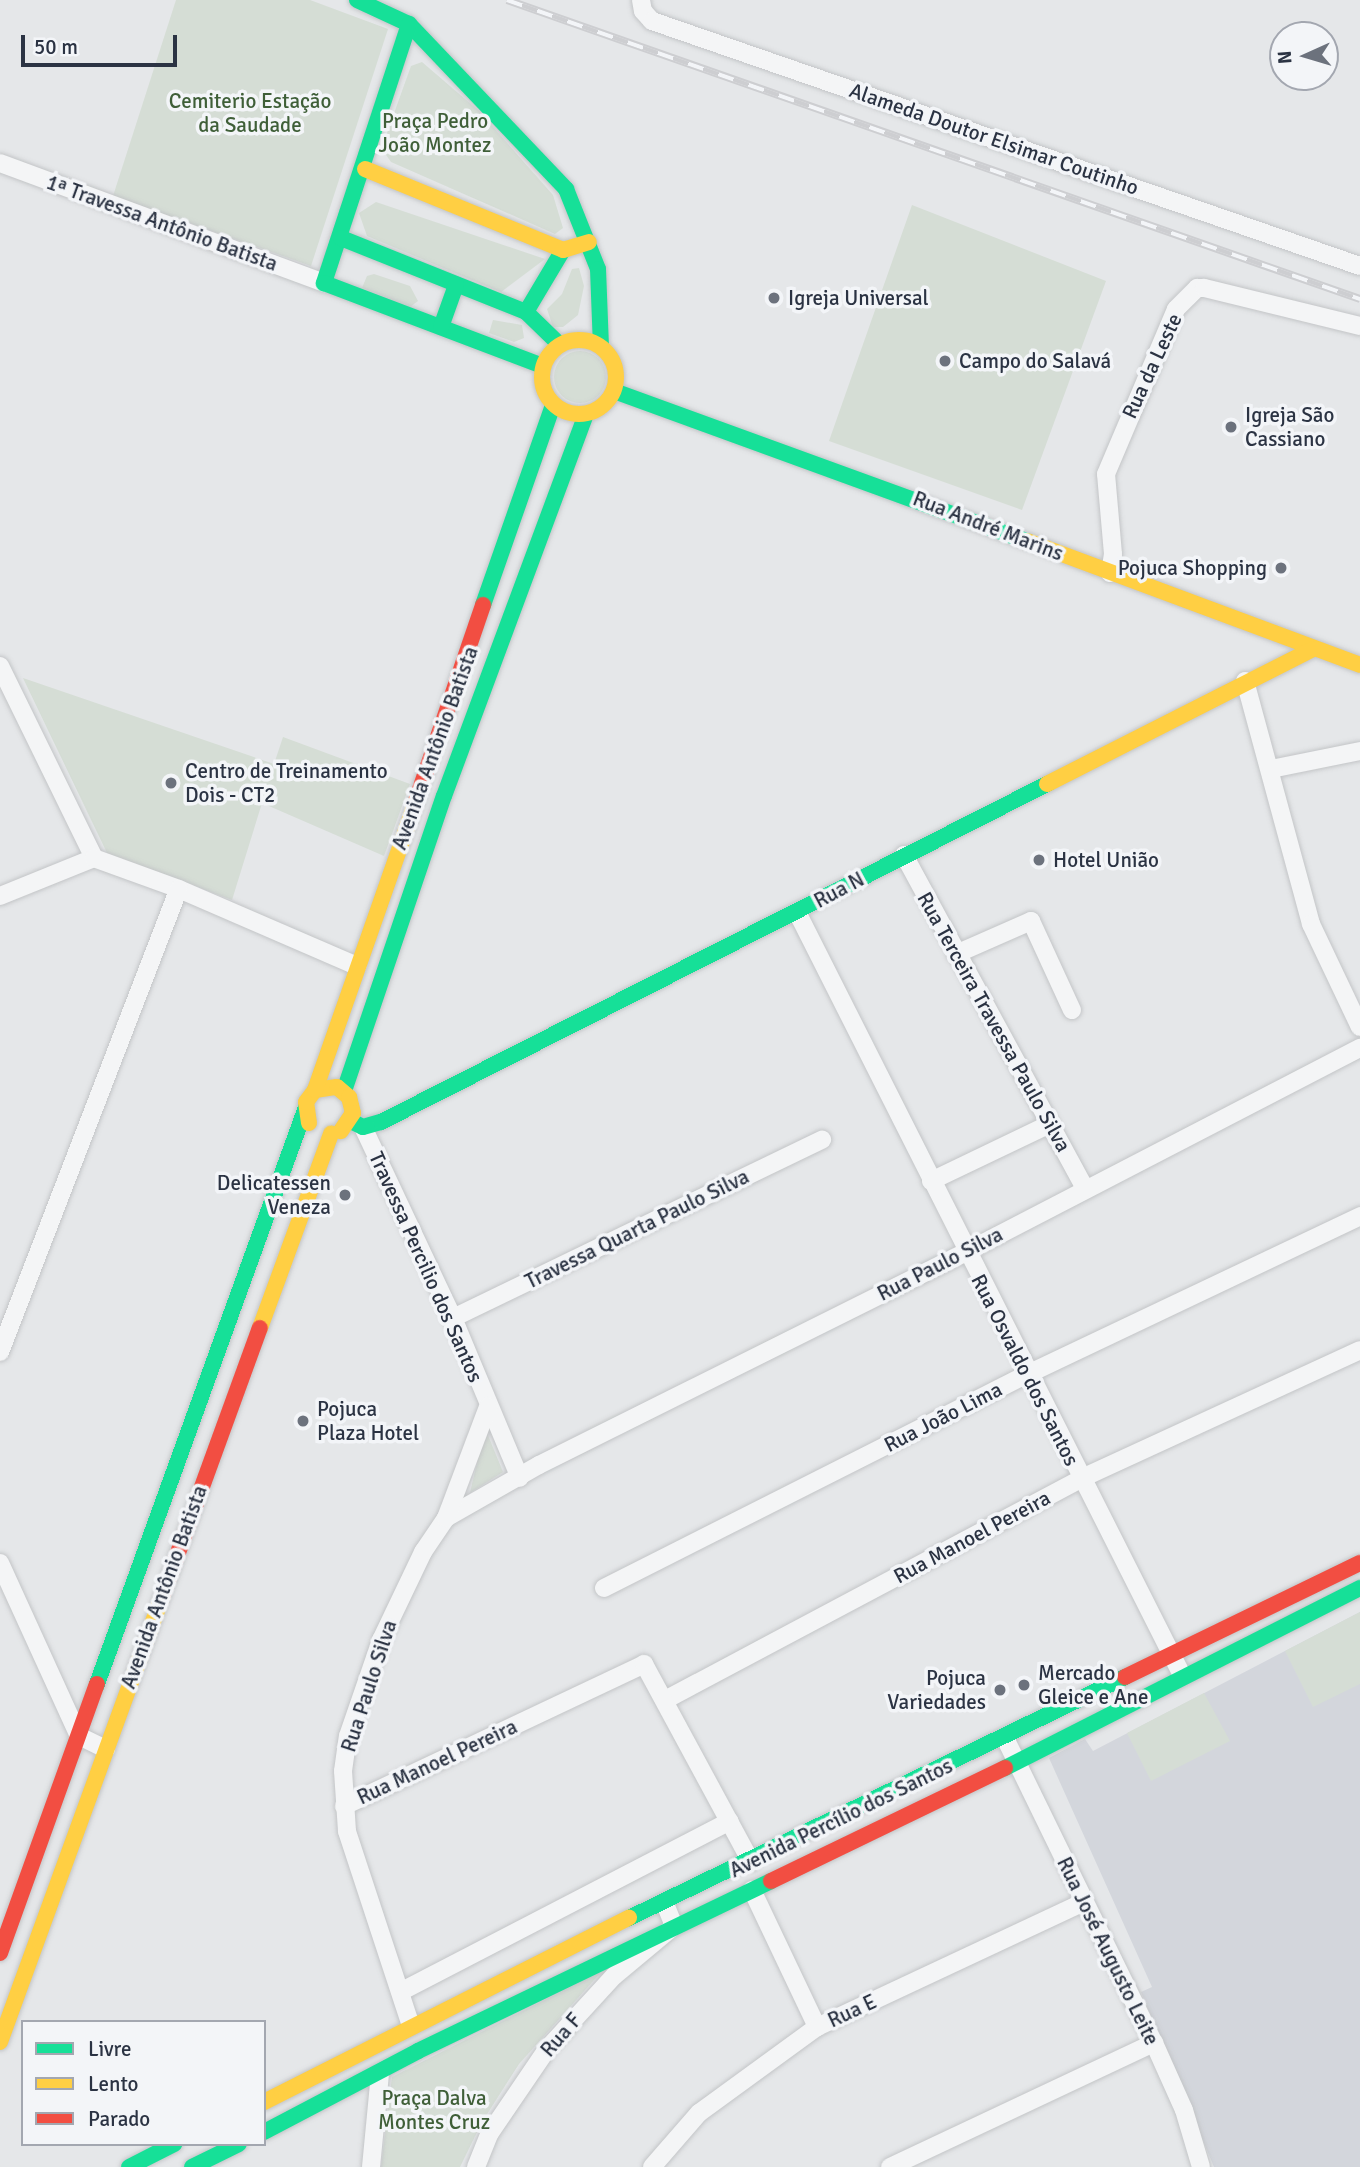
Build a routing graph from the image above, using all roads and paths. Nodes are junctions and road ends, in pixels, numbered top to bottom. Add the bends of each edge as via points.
1 (357, 0) edge
2 (641, 0) edge
3 (409, 24) junction
4 (0, 163) edge
5 (365, 169) junction
6 (341, 238) junction
7 (589, 242) junction
8 (563, 250) junction
9 (1360, 266) edge
10 (324, 283) junction
11 (456, 285) junction
12 (526, 312) junction
13 (1360, 326) edge
14 (440, 327) junction
15 (560, 345) junction
16 (601, 346) junction
17 (543, 366) junction
18 (614, 391) junction
19 (553, 405) junction
20 (586, 415) junction
21 (1110, 573) junction
22 (1260, 629) junction
23 (1313, 649) junction
24 (1360, 665) edge
25 (0, 666) edge
26 (1262, 673) junction
27 (1245, 681) junction
28 (1360, 751) edge
29 (1271, 769) junction
30 (904, 856) junction
31 (94, 858) junction
32 (395, 860) junction
33 (418, 869) junction
34 (179, 888) junction
35 (0, 896) edge
36 (797, 912) junction
37 (956, 954) junction
38 (357, 966) junction
39 (1072, 1010) dead end
40 (1360, 1027) edge
41 (1360, 1048) edge
42 (315, 1090) junction
43 (344, 1091) junction
44 (305, 1110) junction
45 (357, 1124) junction
46 (1050, 1124) junction
47 (331, 1134) junction
48 (822, 1140) dead end
49 (931, 1181) junction
50 (1085, 1189) junction
51 (1360, 1216) edge
52 (966, 1252) junction
53 (453, 1318) junction
54 (1360, 1350) edge
55 (0, 1352) edge
56 (1028, 1374) junction
57 (488, 1407) junction
58 (520, 1478) junction
59 (1080, 1479) junction
60 (446, 1518) junction
61 (0, 1563) edge
62 (1359, 1566) edge
63 (604, 1588) dead end
64 (1360, 1588) edge
65 (1169, 1656) junction
66 (1182, 1675) junction
67 (665, 1700) junction
68 (79, 1737) junction
69 (1004, 1738) junction
70 (106, 1749) junction
71 (1015, 1763) junction
72 (344, 1806) junction
73 (730, 1821) junction
74 (751, 1862) junction
75 (752, 1891) junction
76 (1084, 1902) junction
77 (665, 1904) junction
78 (674, 1926) junction
79 (0, 1953) edge
80 (402, 1991) junction
81 (411, 2026) junction
82 (817, 2027) junction
83 (0, 2042) edge
84 (380, 2042) junction
85 (1154, 2043) junction
86 (385, 2070) junction
87 (321, 2071) junction
88 (334, 2097) junction
89 (266, 2101) edge
90 (266, 2131) edge
91 (170, 2146) edge
92 (236, 2146) edge
93 (212, 2162) edge
94 (129, 2167) edge
95 (192, 2167) edge
96 (371, 2167) edge
97 (475, 2167) edge
98 (652, 2167) edge
99 (890, 2167) edge
100 (1201, 2167) edge

1 - 3 street
2 - 9 street, Alameda Doutor Elsimar Coutinho via 643,12 652,21
3 - 5 street
3 - 7 street via 566,189
4 - 10 street, 1ª Travessa Antônio Batista
5 - 6 street
5 - 8 street
6 - 10 street
6 - 11 street
7 - 8 street
7 - 16 street via 600,289
8 - 12 street
10 - 14 street, 1ª Travessa Antônio Batista
11 - 12 street
11 - 14 street
12 - 15 street
13 - 21 street, Rua da Leste via 1204,288 1198,288 1176,309 1106,474 1113,554
14 - 17 street, 1ª Travessa Antônio Batista
15 - 16 street via 580,340
15 - 17 street
16 - 18 street via 615,366
17 - 19 street via 543,387
18 - 20 street via 608,402
18 - 21 street, Rua André Marins
19 - 20 street
19 - 32 street, Avenida Antônio Batista
20 - 33 street, Avenida Antônio Batista
21 - 22 street, Rua André Marins
22 - 23 street, Rua André Marins
22 - 26 street via 1270,649
23 - 24 street, Rua André Marins
23 - 26 street, Rua N
25 - 31 street
26 - 27 street, Rua N
27 - 29 street
27 - 30 street, Rua N
28 - 29 street
29 - 40 street via 1311,924
30 - 36 street, Rua N
30 - 37 street, Rua Terceira Travessa Paulo Silva
31 - 34 street
31 - 35 street
32 - 33 street
32 - 38 street, Avenida Antônio Batista
33 - 43 street, Avenida Antônio Batista
34 - 38 street
34 - 55 street
36 - 45 street, Rua N
36 - 49 street, Rua Osvaldo dos Santos
37 - 39 street via 1031,921
37 - 46 street, Rua Terceira Travessa Paulo Silva
38 - 42 street, Avenida Antônio Batista
41 - 50 street, Rua Paulo Silva
42 - 43 street via 330,1086
42 - 44 street, Avenida Antônio Batista
43 - 45 street
44 - 47 street via 316,1130
44 - 68 street, Avenida Antônio Batista
45 - 47 street
45 - 53 street, Travessa Percilio dos Santos
46 - 49 street
46 - 50 street, Rua Terceira Travessa Paulo Silva
47 - 70 street, Avenida Antônio Batista
48 - 53 street, Travessa Quarta Paulo Silva
49 - 52 street, Rua Osvaldo dos Santos
50 - 52 street, Rua Paulo Silva
51 - 56 street, Rua João Lima
52 - 56 street, Rua Osvaldo dos Santos
52 - 58 street, Rua Paulo Silva
53 - 57 street, Travessa Percilio dos Santos
54 - 59 street, Rua Manoel Pereira
56 - 59 street, Rua Osvaldo dos Santos
56 - 63 street, Rua João Lima
57 - 58 street
57 - 60 street, Rua Paulo Silva
58 - 60 street, Rua Paulo Silva
59 - 65 street, Rua Osvaldo dos Santos
59 - 67 street, Rua Manoel Pereira
60 - 72 street, Rua Paulo Silva via 400,1595 366,1682 348,1736
61 - 68 street
62 - 65 street, Avenida Percílio dos Santos
64 - 66 street, Avenida Percílio dos Santos
65 - 66 street, Rua Osvaldo dos Santos
65 - 69 street, Avenida Percílio dos Santos
66 - 71 street, Avenida Percílio dos Santos
67 - 72 street, Rua Manoel Pereira via 644,1664
67 - 73 street, Rua Manoel Pereira
68 - 70 street
68 - 79 street, Avenida Antônio Batista
69 - 71 street, Rua José Augusto Leite
69 - 74 street, Avenida Percílio dos Santos
70 - 83 street, Avenida Antônio Batista
71 - 75 street, Avenida Percílio dos Santos
71 - 76 street, Rua José Augusto Leite
72 - 80 street, Rua Paulo Silva via 374,1918
73 - 74 street, Rua Manoel Pereira
73 - 80 street
74 - 77 street, Avenida Percílio dos Santos
75 - 78 street, Avenida Percílio dos Santos
75 - 82 street
76 - 82 street, Rua E
76 - 85 street, Rua José Augusto Leite
77 - 78 street
77 - 81 street, Avenida Percílio dos Santos
78 - 86 street, Avenida Percílio dos Santos
78 - 97 street, Rua F via 614,1976 547,2049 489,2133
80 - 81 street, Rua Paulo Silva
81 - 84 street, Avenida Percílio dos Santos
82 - 98 street, Rua E via 699,2113
84 - 86 street
84 - 87 street, Avenida Percílio dos Santos
85 - 99 street
85 - 100 street, Rua José Augusto Leite via 1184,2110
86 - 88 street, Avenida Percílio dos Santos
86 - 96 street
87 - 88 street
87 - 89 street, Avenida Percílio dos Santos
88 - 90 street, Avenida Percílio dos Santos
91 - 94 street
92 - 93 street
93 - 95 street

